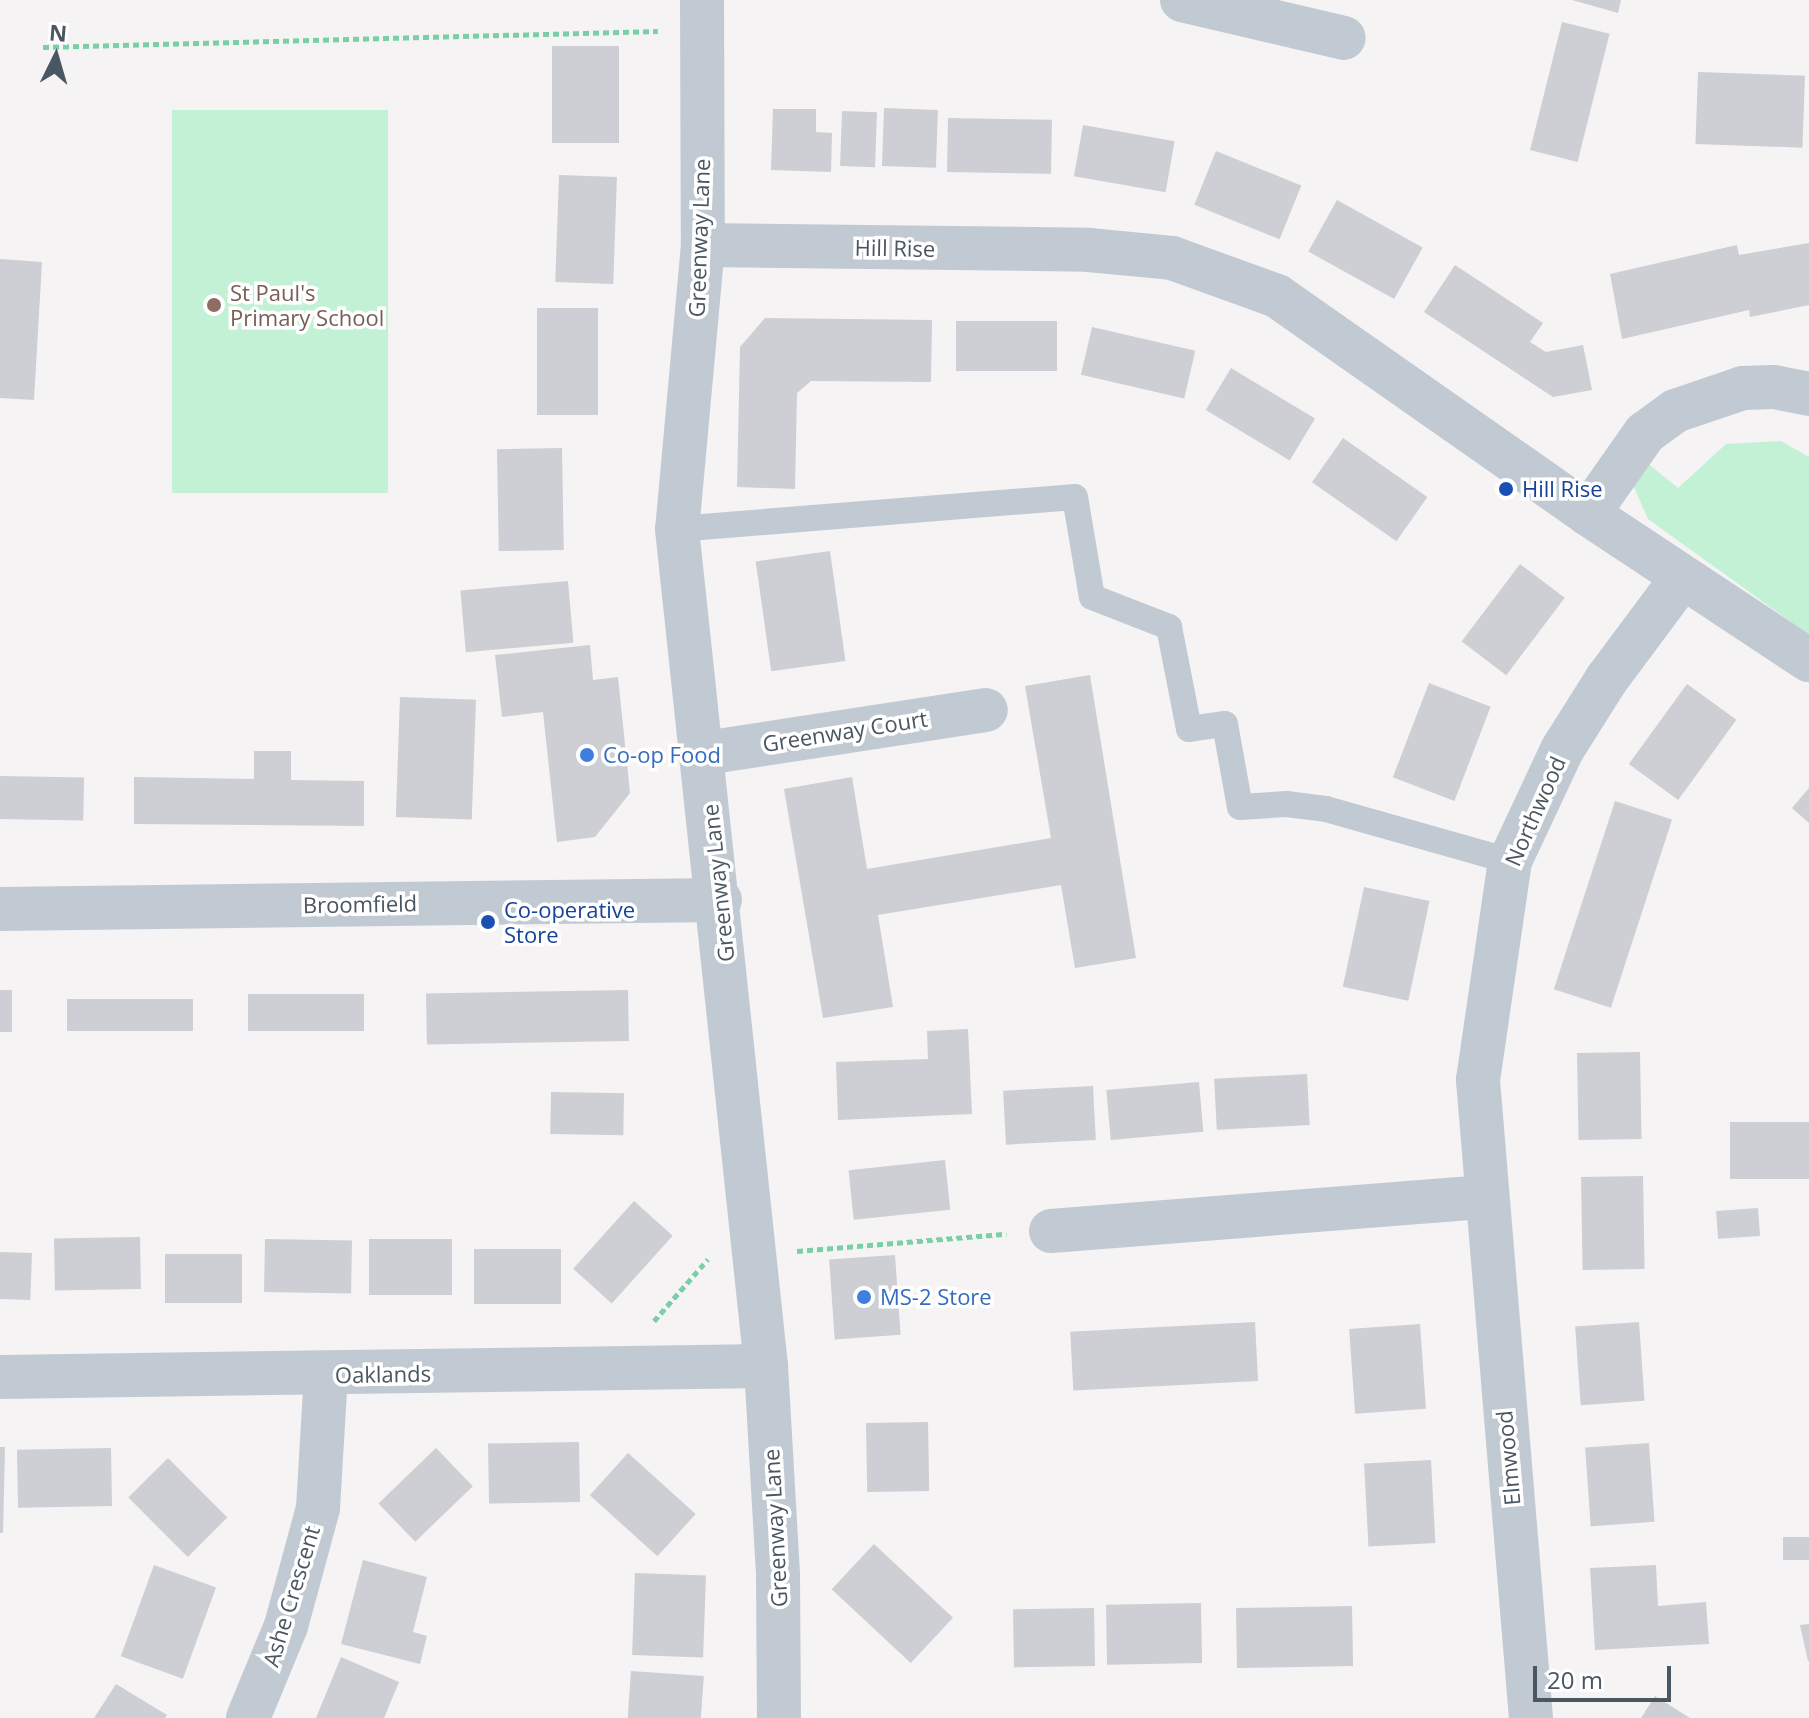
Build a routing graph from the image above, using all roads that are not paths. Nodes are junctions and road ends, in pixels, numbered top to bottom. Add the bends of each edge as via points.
1 (1182, 0) edge
2 (702, 16) edge
3 (1344, 38) dead end
4 (703, 245) junction
5 (1809, 394) edge
6 (1588, 514) junction
7 (677, 529) junction
8 (1682, 578) junction
9 (1809, 660) edge
10 (986, 710) dead end
11 (705, 753) junction
12 (1510, 861) junction
13 (720, 900) junction
14 (0, 909) edge
15 (1478, 1080) joint
16 (1485, 1197) junction
17 (1051, 1231) road end
18 (766, 1366) junction
19 (326, 1375) junction
20 (0, 1377) edge
21 (248, 1718) edge
22 (779, 1718) edge
23 (1531, 1718) edge

1 - 3 street
2 - 4 street, Greenway Lane
4 - 6 street, Hill Rise via 1089,250 1172,258 1277,296
4 - 7 street, Greenway Lane
5 - 6 street via 1743,388 1675,411 1645,433
6 - 8 street, Hill Rise
7 - 11 street, Greenway Lane
7 - 12 lane via 1075,497 1092,597 1169,627 1189,729 1225,724 1240,807 1286,804 1326,809
8 - 9 street, Hill Rise
8 - 12 street, Northwood via 1562,750
10 - 11 street, Greenway Court
11 - 13 street, Greenway Lane
12 - 15 street, Northwood
13 - 14 street, Broomfield
13 - 18 street, Greenway Lane
15 - 16 street, Elmwood
16 - 17 street
16 - 23 street, Elmwood
18 - 19 street, Oaklands
18 - 22 street, Greenway Lane via 778,1576
19 - 20 street, Oaklands
19 - 21 street, Ashe Crescent via 318,1508 286,1626

